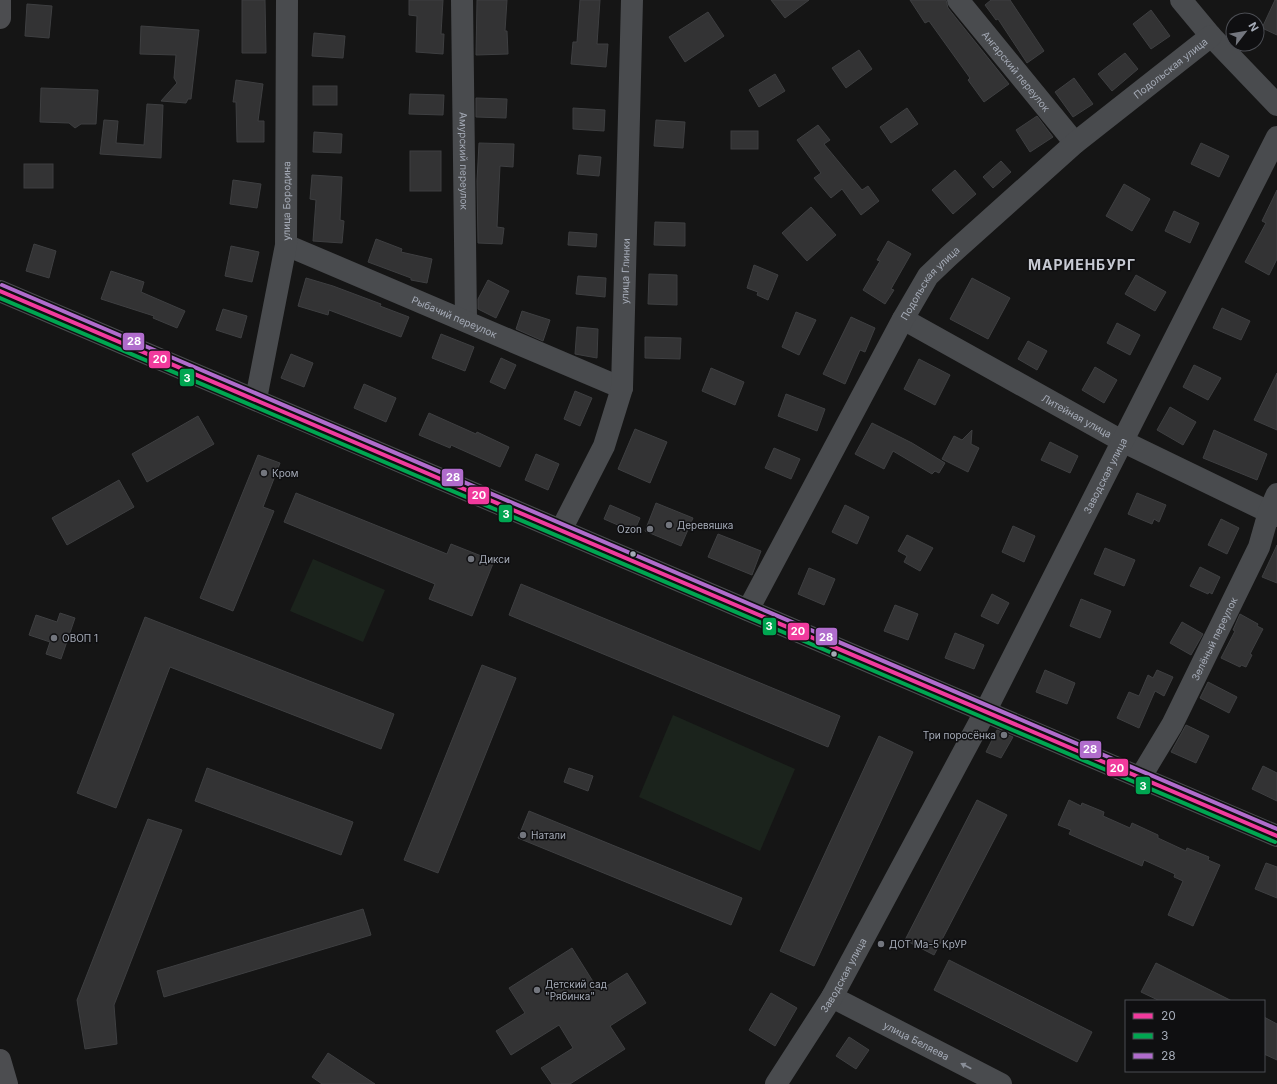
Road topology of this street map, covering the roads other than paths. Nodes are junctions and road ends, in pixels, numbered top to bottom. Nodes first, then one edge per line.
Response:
1 (0, 0) edge
2 (287, 0) edge
3 (462, 0) edge
4 (632, 0) edge
5 (958, 0) edge
6 (1181, 0) edge
7 (0, 18) edge
8 (1211, 36) junction
9 (1277, 105) edge
10 (1276, 139) edge
11 (1075, 143) junction
12 (286, 245) junction
13 (0, 291) edge
14 (903, 319) junction
15 (466, 322) junction
16 (622, 388) junction
17 (256, 399) junction
18 (1122, 441) junction
19 (1274, 508) edge
20 (561, 530) junction
21 (748, 610) junction
22 (985, 712) junction
23 (1140, 778) junction
24 (1277, 836) edge
25 (832, 997) junction
26 (0, 1060) edge
27 (7, 1084) edge
28 (776, 1084) edge
29 (1000, 1084) edge

1 - 7 main road
2 - 12 street, улица Бородина
3 - 15 street, Амурский переулок
4 - 16 street, улица Глинки
5 - 11 street, Ангарский переулок
6 - 8 street
8 - 9 street
8 - 11 street, Подольская улица
10 - 18 street, Заводская улица
11 - 14 street, Подольская улица
12 - 15 street, Рыбачий переулок
12 - 17 street, улица Бородина
13 - 17 street
14 - 18 street, Литейная улица
14 - 21 street, Подольская улица
15 - 16 street, Рыбачий переулок
16 - 20 street, улица Глинки
17 - 20 street
18 - 19 street, Литейная улица
18 - 22 street, Заводская улица
19 - 23 street, Зелёный переулок
20 - 21 street
21 - 22 street
22 - 23 street
22 - 25 street, Заводская улица
23 - 24 street
25 - 28 street, Заводская улица
29 -> 25 street, улица Беляева
26 - 27 main road

